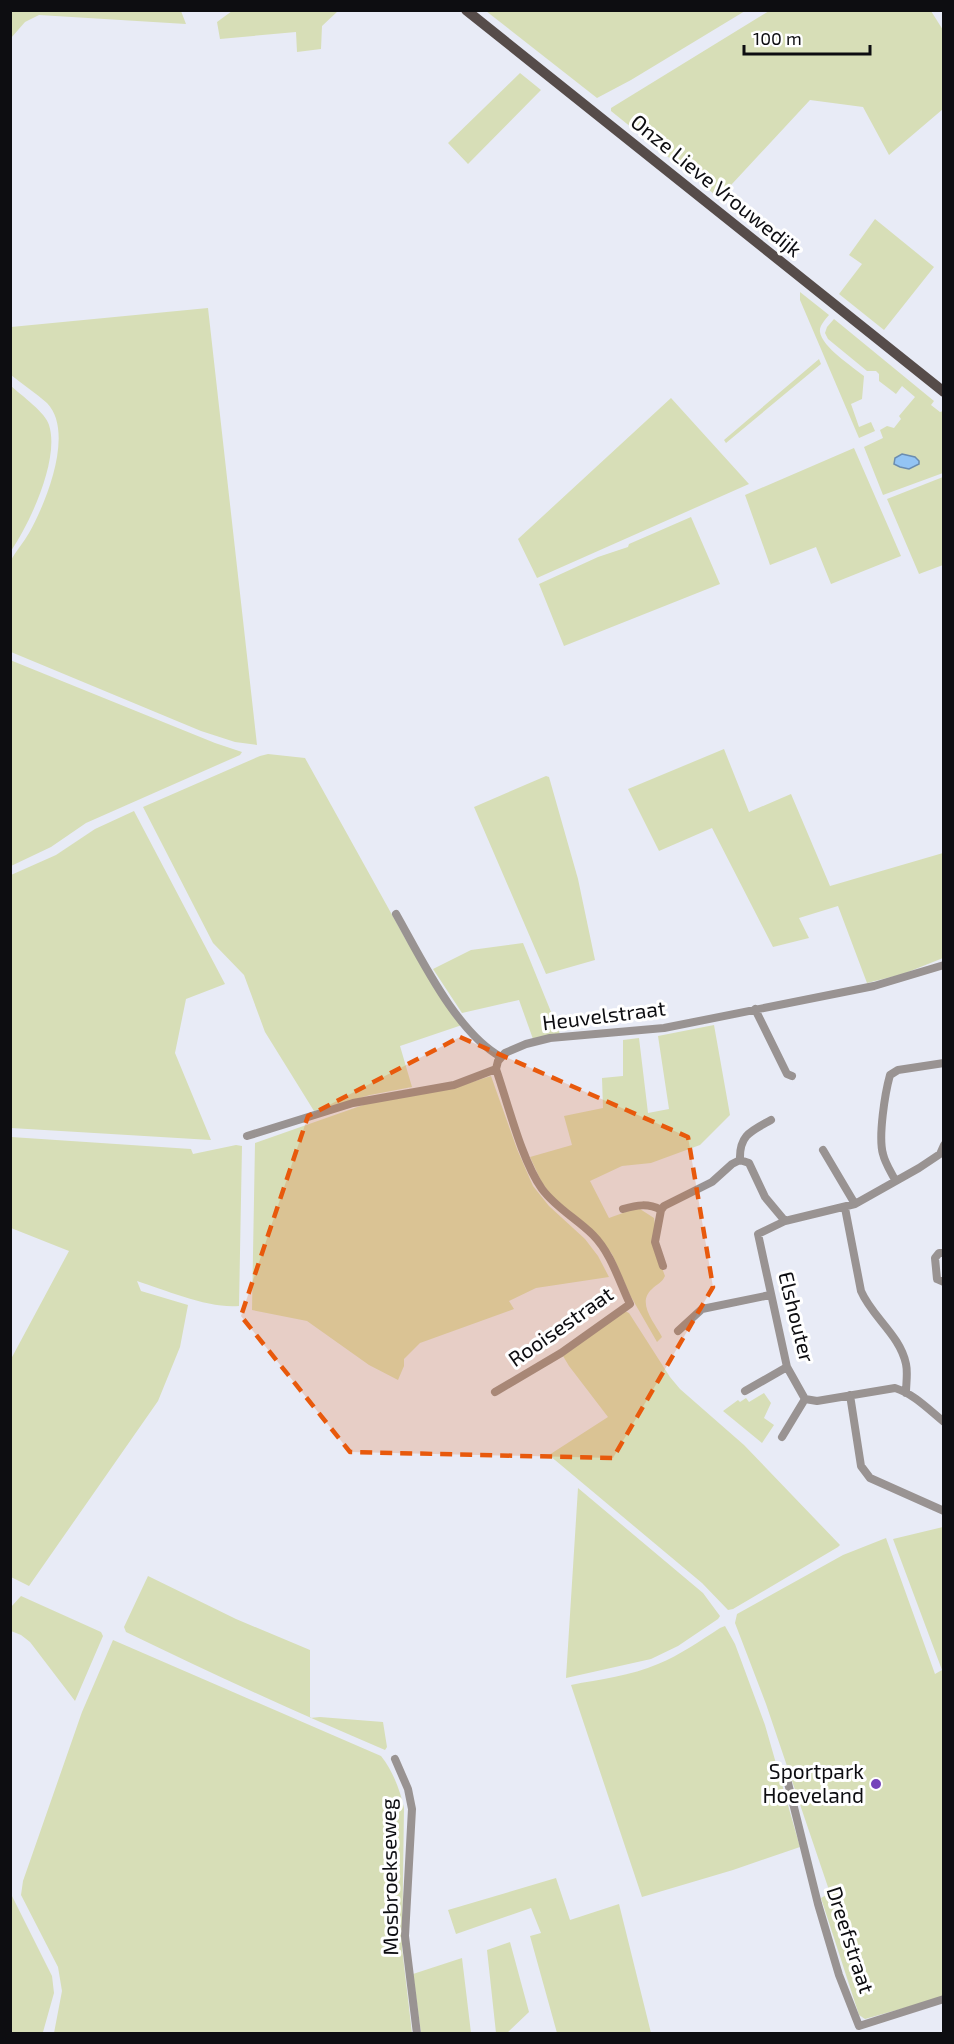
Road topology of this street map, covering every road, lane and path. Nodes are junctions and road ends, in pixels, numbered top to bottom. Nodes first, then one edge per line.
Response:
1 (466, 10) edge
2 (944, 392) edge
3 (396, 914) dead end
4 (944, 965) edge
5 (755, 1010) junction
6 (501, 1057) junction
7 (944, 1063) edge
8 (496, 1069) junction
9 (792, 1076) dead end
10 (771, 1120) dead end
11 (247, 1136) dead end
12 (823, 1150) dead end
13 (942, 1152) edge
14 (740, 1160) junction
15 (895, 1180) junction
16 (855, 1204) junction
17 (845, 1208) junction
18 (623, 1209) dead end
19 (661, 1210) junction
20 (785, 1221) junction
21 (944, 1253) edge
22 (663, 1266) dead end
23 (944, 1282) edge
24 (770, 1295) junction
25 (678, 1331) dead end
26 (787, 1367) junction
27 (745, 1391) dead end
28 (495, 1392) dead end
29 (906, 1393) junction
30 (850, 1395) junction
31 (805, 1399) junction
32 (944, 1422) edge
33 (782, 1437) dead end
34 (944, 1511) edge
35 (394, 1759) dead end
36 (787, 1779) dead end
37 (944, 1999) edge
38 (417, 2034) edge

1 - 2 main road, Onze Lieve Vrouwedijk
3 - 6 street
4 - 5 street, Heuvelstraat
5 - 6 street, Heuvelstraat
5 - 9 street
6 - 8 street
7 - 15 street
8 - 11 street
8 - 28 street, Rooisestraat
10 - 14 street
12 - 16 street
13 - 15 street
14 - 19 street
14 - 20 street
15 - 16 street
16 - 17 street
17 - 20 street
17 - 29 street
18 - 19 street
19 - 22 street
20 - 24 street, Elshouter
21 - 23 street
24 - 25 street
24 - 26 street, Elshouter
26 - 27 street
26 - 31 street, Elshouter
29 - 30 street
29 - 32 street
30 - 31 street
30 - 34 street
31 - 33 street
35 - 38 street, Mosbroekseweg
36 - 37 street, Dreefstraat

